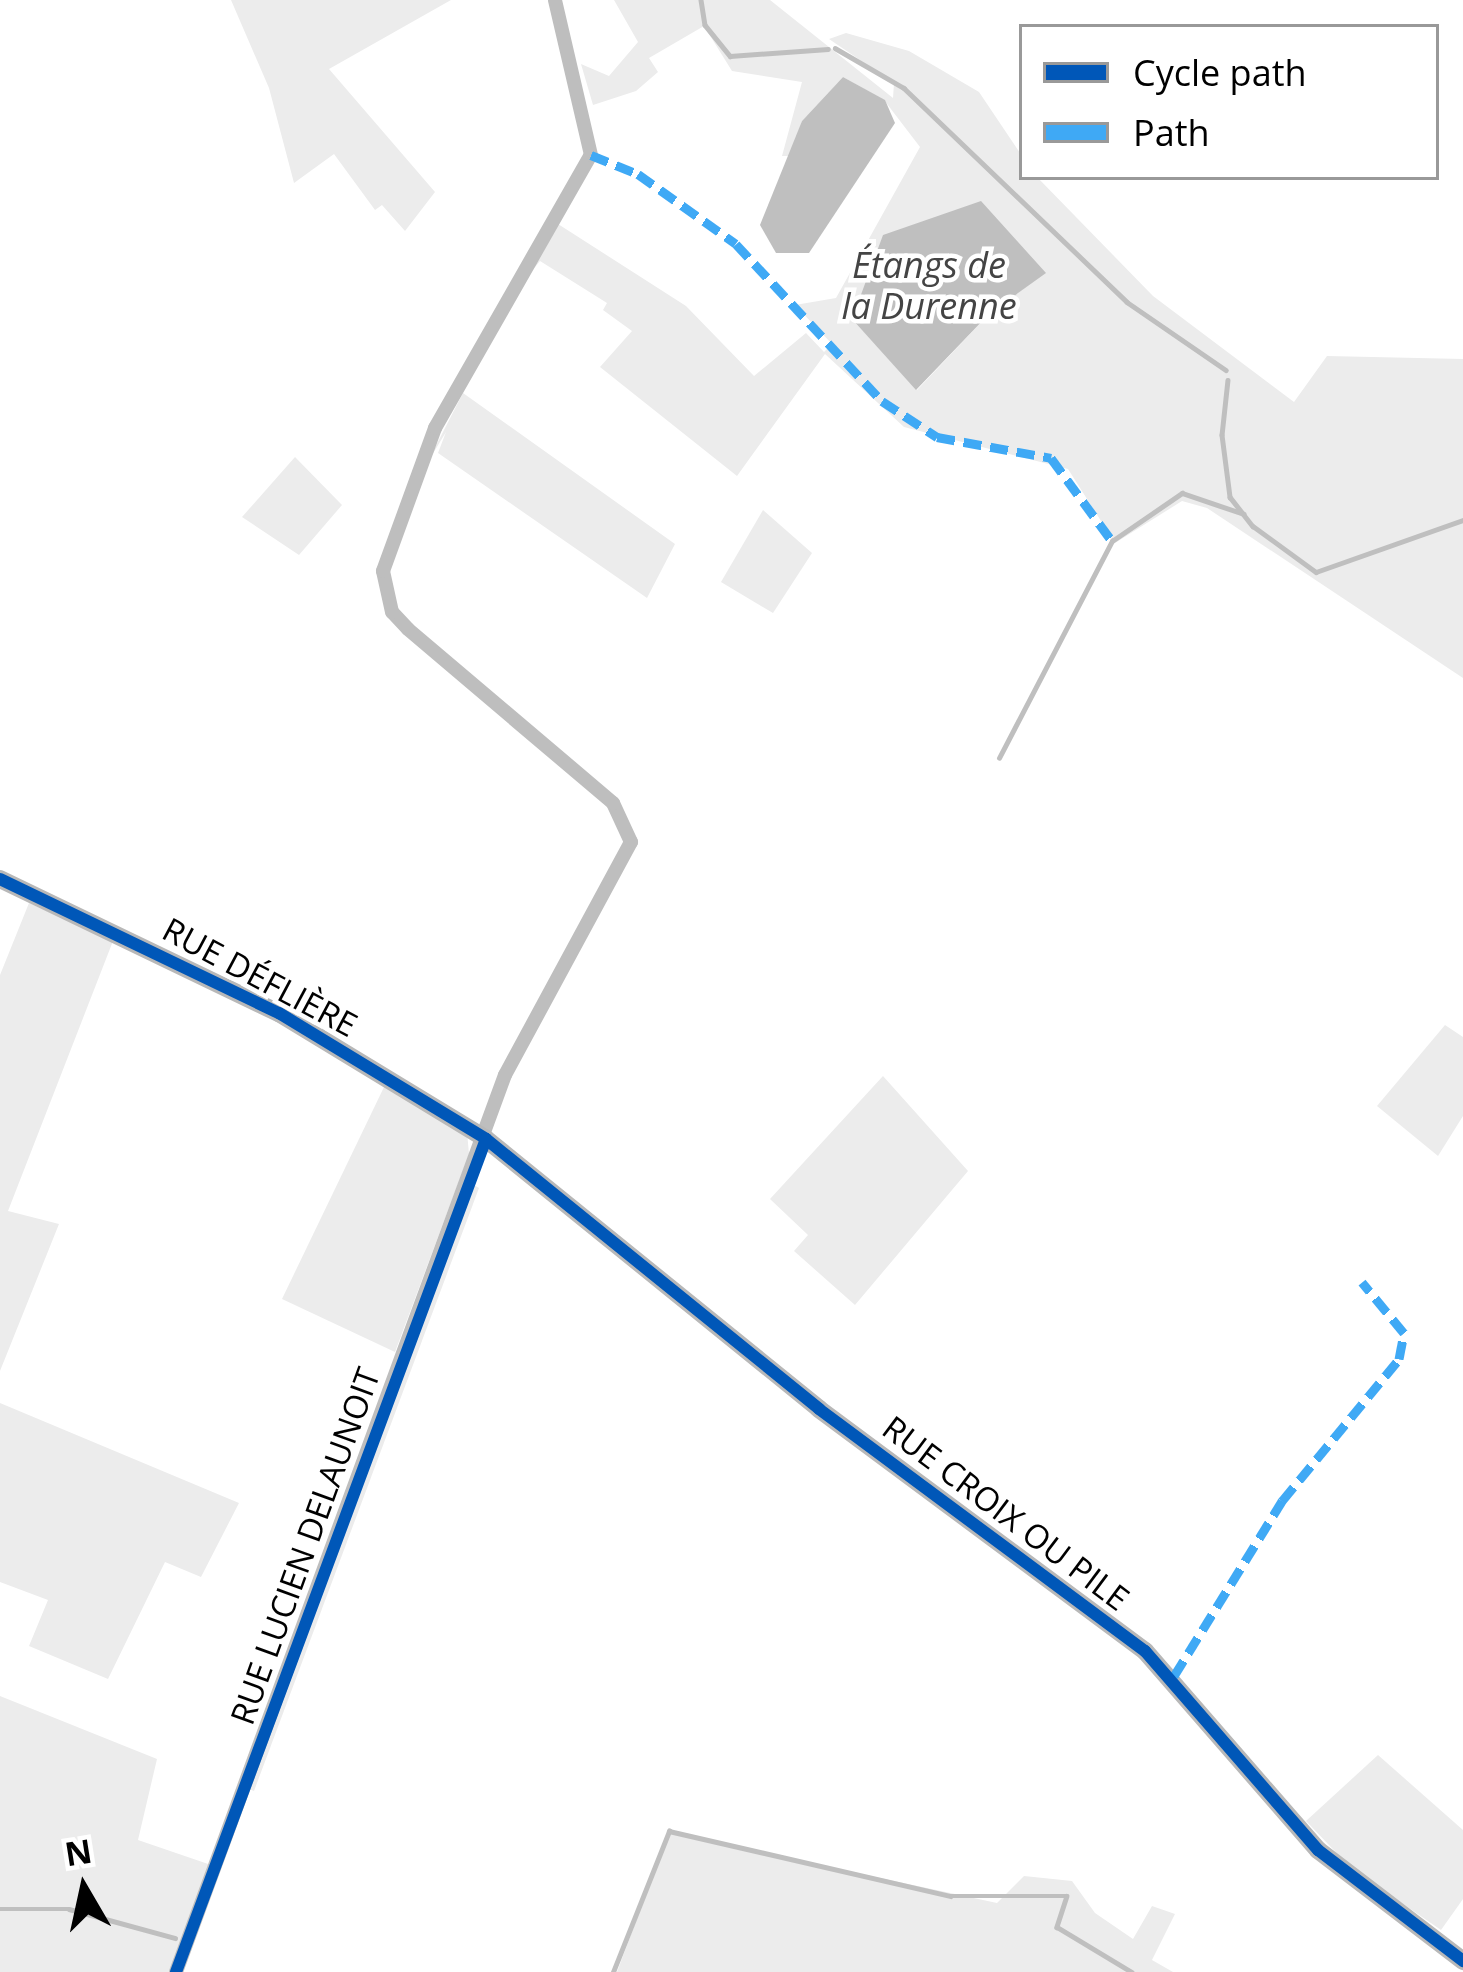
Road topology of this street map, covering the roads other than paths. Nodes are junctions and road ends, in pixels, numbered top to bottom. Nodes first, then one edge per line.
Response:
1 (555, 0) edge
2 (0, 879) edge
3 (486, 1138) junction
4 (1463, 1961) edge
5 (176, 1972) edge

1 - 3 street, RUE LUCIEN DELAUNOIT
2 - 3 street, RUE DÉFLIÈRE
3 - 4 street, RUE CROIX OU PILE
3 - 5 street, RUE LUCIEN DELAUNOIT

